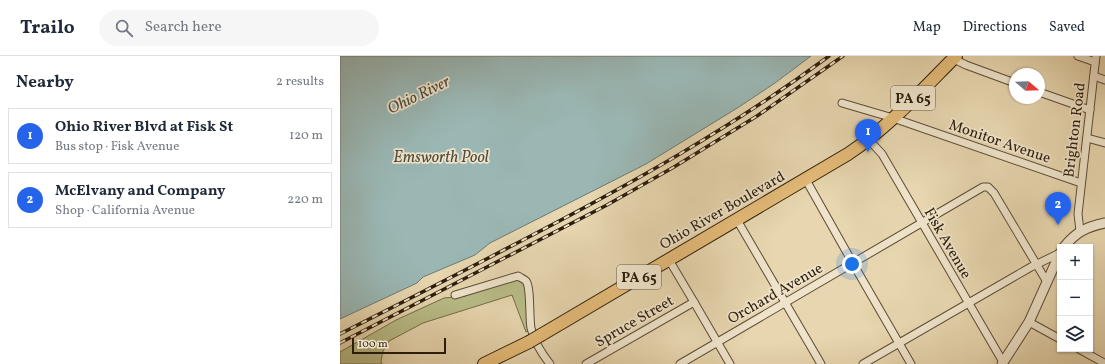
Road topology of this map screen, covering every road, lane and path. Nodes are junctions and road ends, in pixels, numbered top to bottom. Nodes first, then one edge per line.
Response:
1 (1078, 56) edge
2 (955, 57) edge
3 (1095, 59) edge
4 (1094, 76) junction
5 (1105, 80) edge
6 (1009, 81) edge
7 (1045, 94) edge
8 (842, 103) dead end
9 (1090, 110) junction
10 (893, 118) junction
11 (1086, 138) junction
12 (869, 140) junction
13 (1105, 143) edge
14 (806, 180) junction
15 (1081, 183) junction
16 (737, 220) junction
17 (1105, 222) edge
18 (922, 224) junction
19 (1080, 231) junction
20 (1066, 244) edge
21 (1057, 254) edge
22 (669, 260) junction
23 (1057, 260) edge
24 (852, 263) junction
25 (1036, 264) junction
26 (1047, 282) junction
27 (455, 294) dead end
28 (694, 302) junction
29 (784, 303) junction
30 (968, 303) junction
31 (1029, 322) junction
32 (1057, 337) edge
33 (718, 342) junction
34 (899, 343) junction
35 (1084, 352) edge
36 (1002, 363) edge
37 (1104, 363) edge
38 (484, 364) edge
39 (550, 364) edge
40 (586, 364) edge
41 (680, 364) edge
42 (730, 364) edge
43 (821, 364) edge
44 (863, 364) edge
45 (911, 364) edge

1 - 3 street
2 - 6 street
2 - 10 highway, Ohio River Boulevard / PA 65
3 - 4 street, Brighton Road
4 - 5 street
4 - 9 street, Brighton Road
7 - 9 street
8 - 10 street, Monitor Avenue
9 - 11 street, Brighton Road
10 - 12 highway, Ohio River Boulevard / PA 65
10 - 15 street, Monitor Avenue
11 - 13 street
11 - 15 street, Brighton Road
12 - 14 highway, Ohio River Boulevard / PA 65
12 - 18 street, Fisk Avenue
14 - 16 highway, Ohio River Boulevard / PA 65
14 - 24 street
15 - 19 street, Brighton Road
16 - 22 highway, Ohio River Boulevard / PA 65
16 - 29 street
17 - 19 street
18 - 24 street, Orchard Avenue
18 - 25 street, Orchard Avenue
18 - 30 street, Fisk Avenue
19 - 20 street
21 - 25 street
22 - 28 street
22 - 38 highway, Ohio River Boulevard / PA 65, bridge
23 - 26 street
24 - 29 street, Orchard Avenue
24 - 34 street
25 - 26 street
25 - 30 street
26 - 31 street
27 - 39 street
28 - 33 street
28 - 40 street, Spruce Street
29 - 33 street, Orchard Avenue
29 - 43 street
30 - 34 street
30 - 36 street, Fisk Avenue
31 - 32 street
31 - 36 street
33 - 41 street, Orchard Avenue
33 - 42 street
34 - 44 street
34 - 45 street
35 - 37 street

